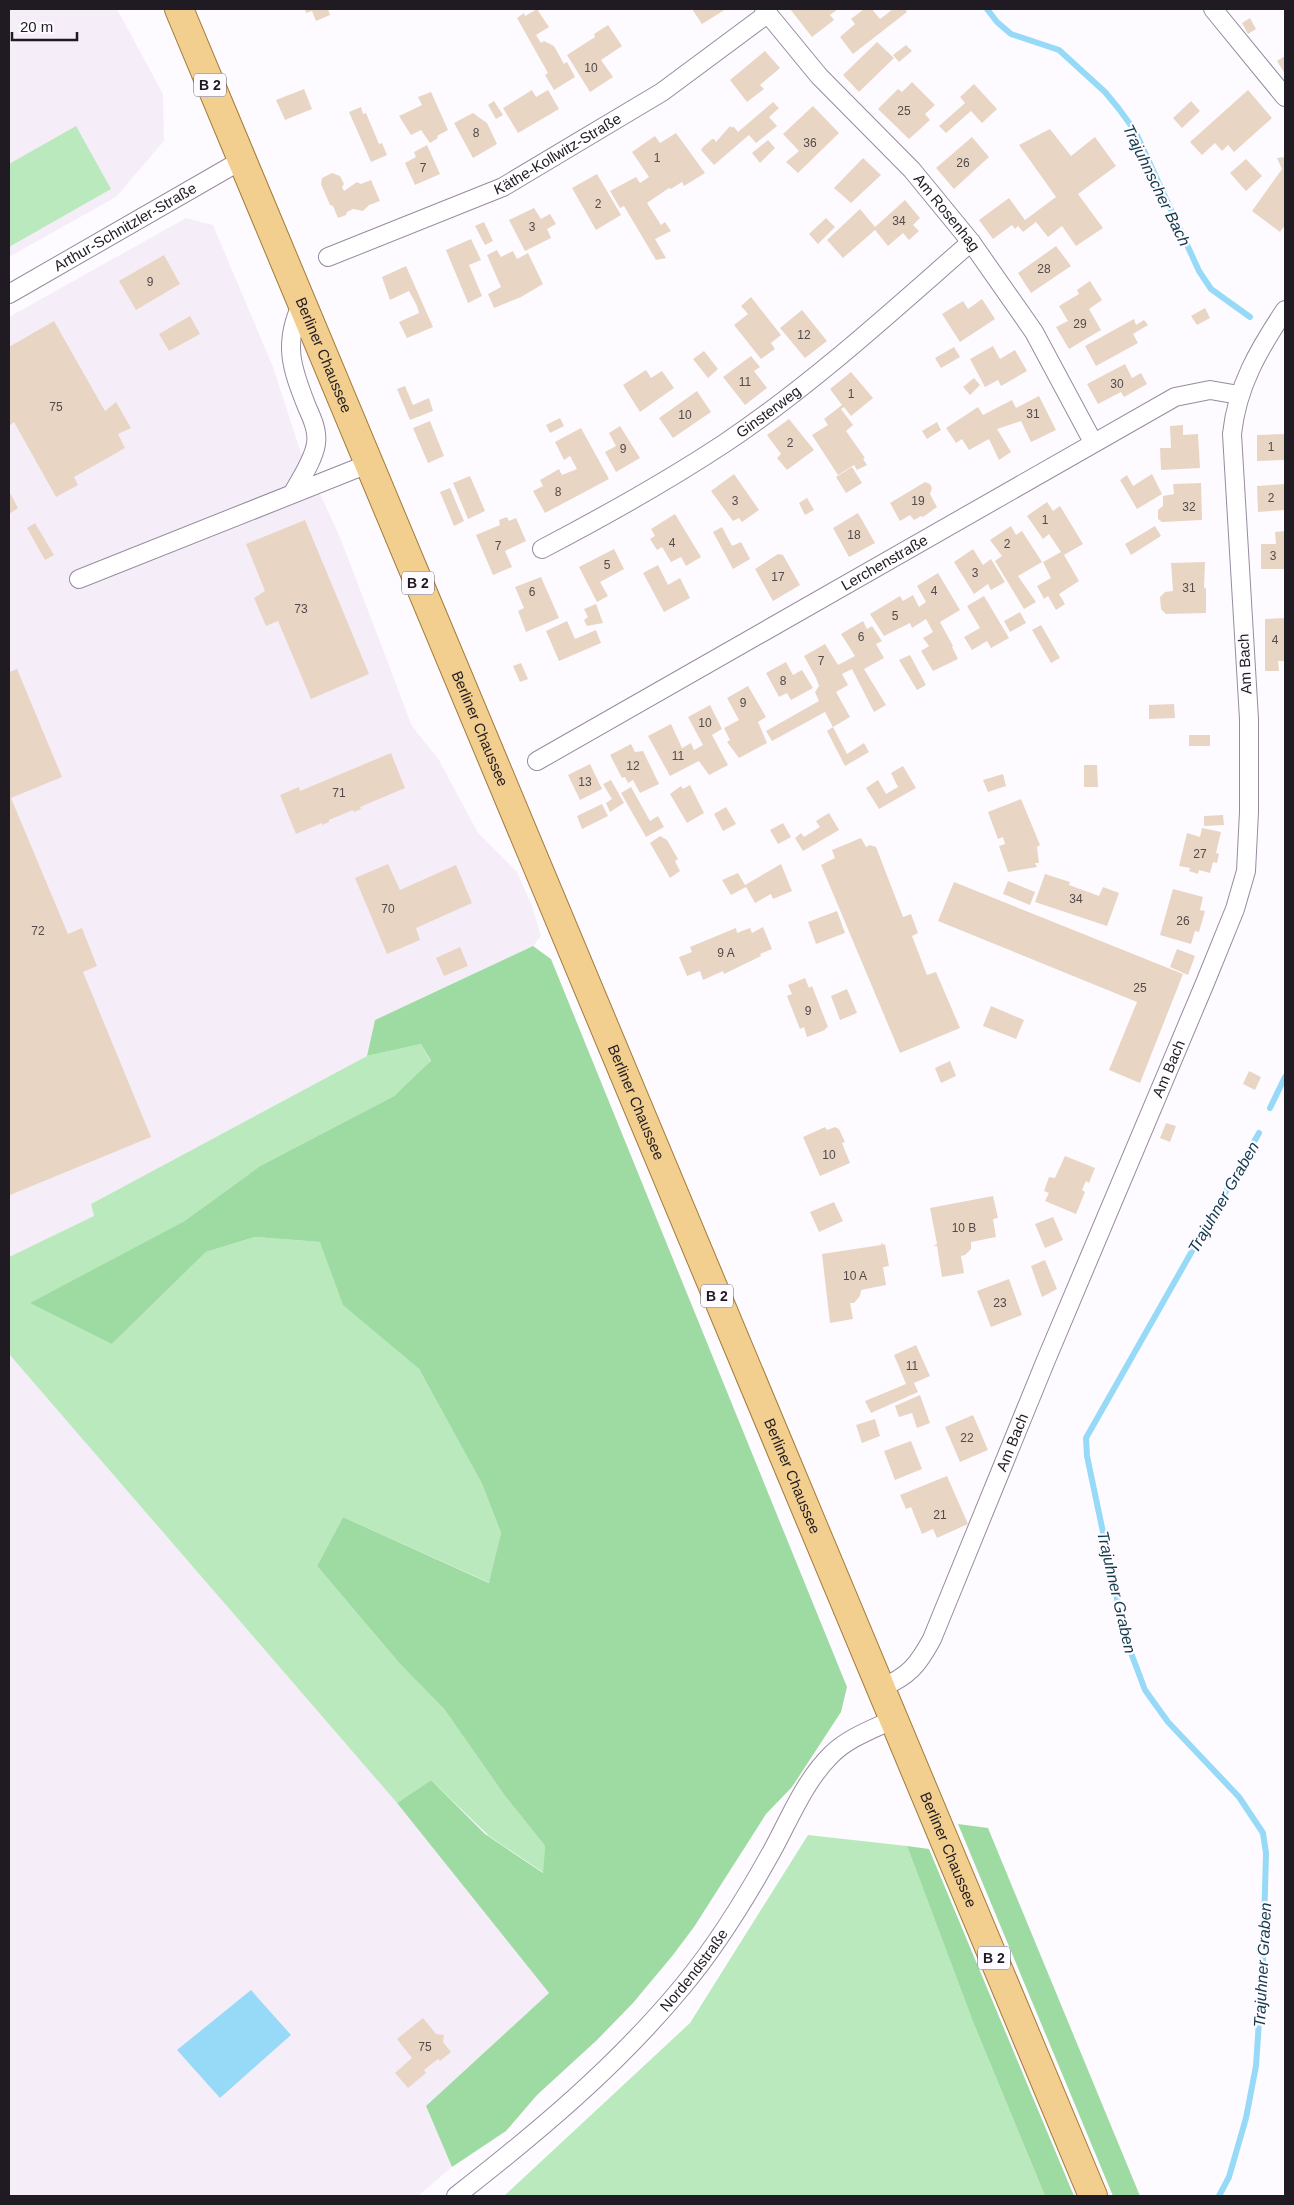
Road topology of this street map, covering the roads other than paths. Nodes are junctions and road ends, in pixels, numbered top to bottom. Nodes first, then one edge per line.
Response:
1 (178, 9) edge
2 (1213, 9) edge
3 (766, 11) edge
4 (1285, 97) edge
5 (242, 160) junction
6 (971, 242) junction
7 (328, 257) dead end
8 (9, 294) edge
9 (302, 303) junction
10 (1285, 310) edge
11 (1239, 395) junction
12 (1093, 442) junction
13 (368, 464) junction
14 (293, 494) junction
15 (542, 549) dead end
16 (79, 579) dead end
17 (537, 761) dead end
18 (881, 1688) junction
19 (894, 1719) junction
20 (456, 2196) edge
21 (1093, 2196) edge

1 - 5 main road, Berliner Chaussee / B 2
2 - 4 street
3 - 6 street, Am Rosenhag
3 - 7 street, Käthe-Kollwitz-Straße
5 - 8 street, Arthur-Schnitzler-Straße
5 - 9 main road, Berliner Chaussee / B 2
6 - 12 street, Am Rosenhag
6 - 15 street, Ginsterweg
9 - 13 main road, Berliner Chaussee / B 2
9 - 14 street
10 - 11 street, Am Bach
11 - 12 street, Lerchenstraße
11 - 18 street, Am Bach
12 - 17 street, Lerchenstraße
13 - 14 street
13 - 18 main road, Berliner Chaussee / B 2
14 - 16 street
18 - 19 main road, Berliner Chaussee / B 2
19 - 20 street, Nordendstraße
19 - 21 main road, Berliner Chaussee / B 2

